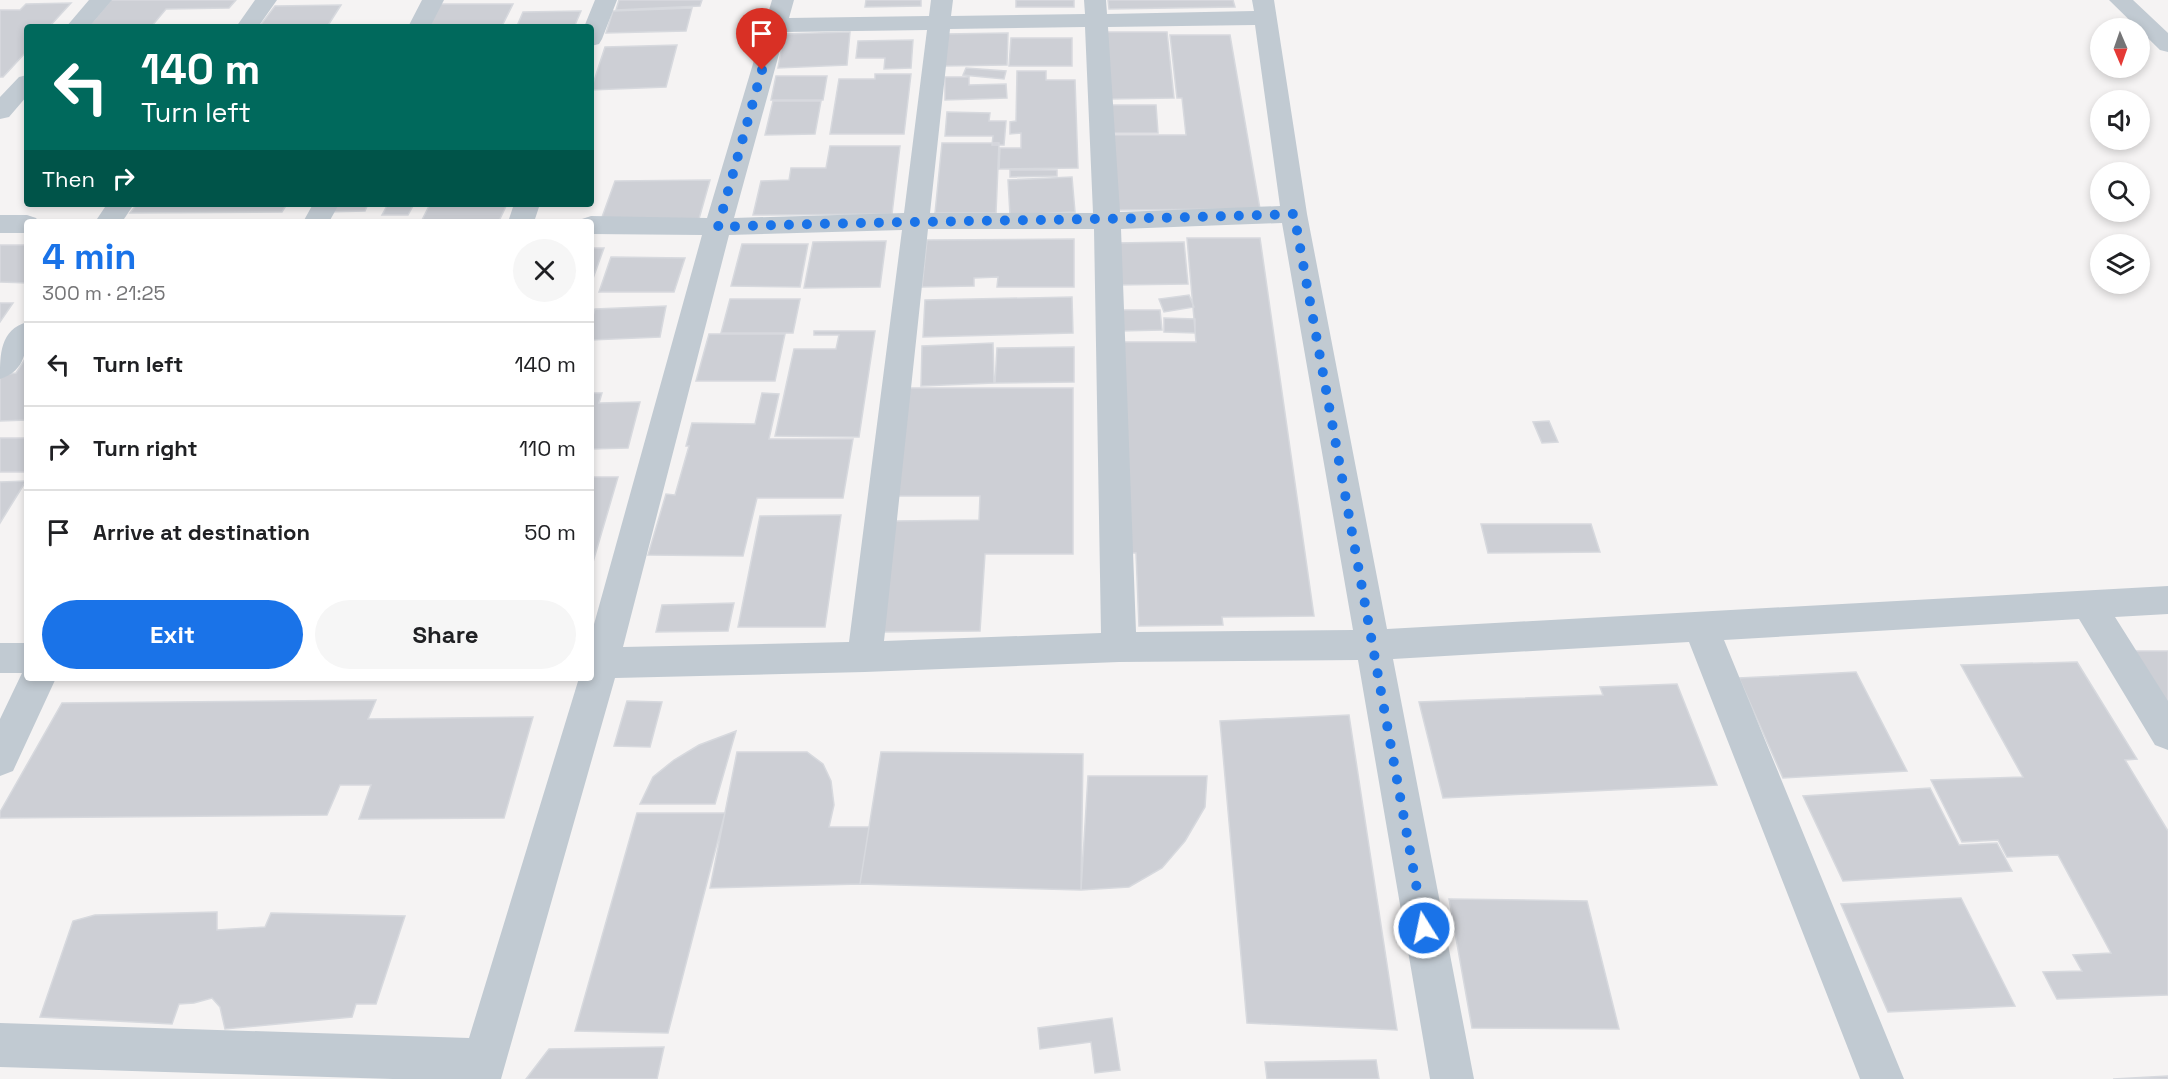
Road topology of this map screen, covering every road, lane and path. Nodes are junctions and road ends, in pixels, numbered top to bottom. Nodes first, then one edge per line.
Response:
1 (101, 0) edge
2 (266, 0) edge
3 (433, 0) edge
4 (606, 0) edge
5 (2120, 0) edge
6 (1095, 9) edge
7 (1265, 9) edge
8 (940, 11) edge
9 (779, 12) edge
10 (80, 24) edge
11 (249, 24) edge
12 (420, 24) edge
13 (594, 31) edge
14 (2168, 45) edge
15 (24, 85) edge
16 (0, 112) edge
17 (1294, 214) junction
18 (916, 221) junction
19 (1107, 221) junction
20 (0, 224) edge
21 (24, 224) edge
22 (594, 225) edge
23 (718, 227) junction
24 (24, 336) edge
25 (0, 368) edge
26 (2168, 600) edge
27 (2089, 604) junction
28 (1701, 627) junction
29 (1373, 645) junction
30 (1119, 647) junction
31 (865, 657) junction
32 (0, 658) edge
33 (24, 658) edge
34 (596, 663) edge
35 (37, 681) edge
36 (591, 681) edge
37 (2168, 733) edge
38 (0, 759) edge
39 (0, 1045) edge
40 (482, 1069) edge
41 (1452, 1079) edge
42 (1882, 1079) edge

1 - 10 street
2 - 11 street
3 - 12 street
4 - 13 street
5 - 14 street
6 - 7 street
6 - 8 street
6 - 19 street
7 - 17 street
8 - 9 street
8 - 18 street
9 - 23 street
15 - 16 street
17 - 19 street
17 - 29 street
18 - 19 street
18 - 23 street
18 - 31 street
19 - 30 street
20 - 21 street
22 - 23 street
23 - 34 street
24 - 25 street
26 - 27 street
27 - 28 street
27 - 37 street
28 - 29 street
28 - 42 street
29 - 30 street
29 - 41 street
30 - 31 street
31 - 34 street
32 - 33 street
35 - 38 street
36 - 40 street
39 - 40 street

